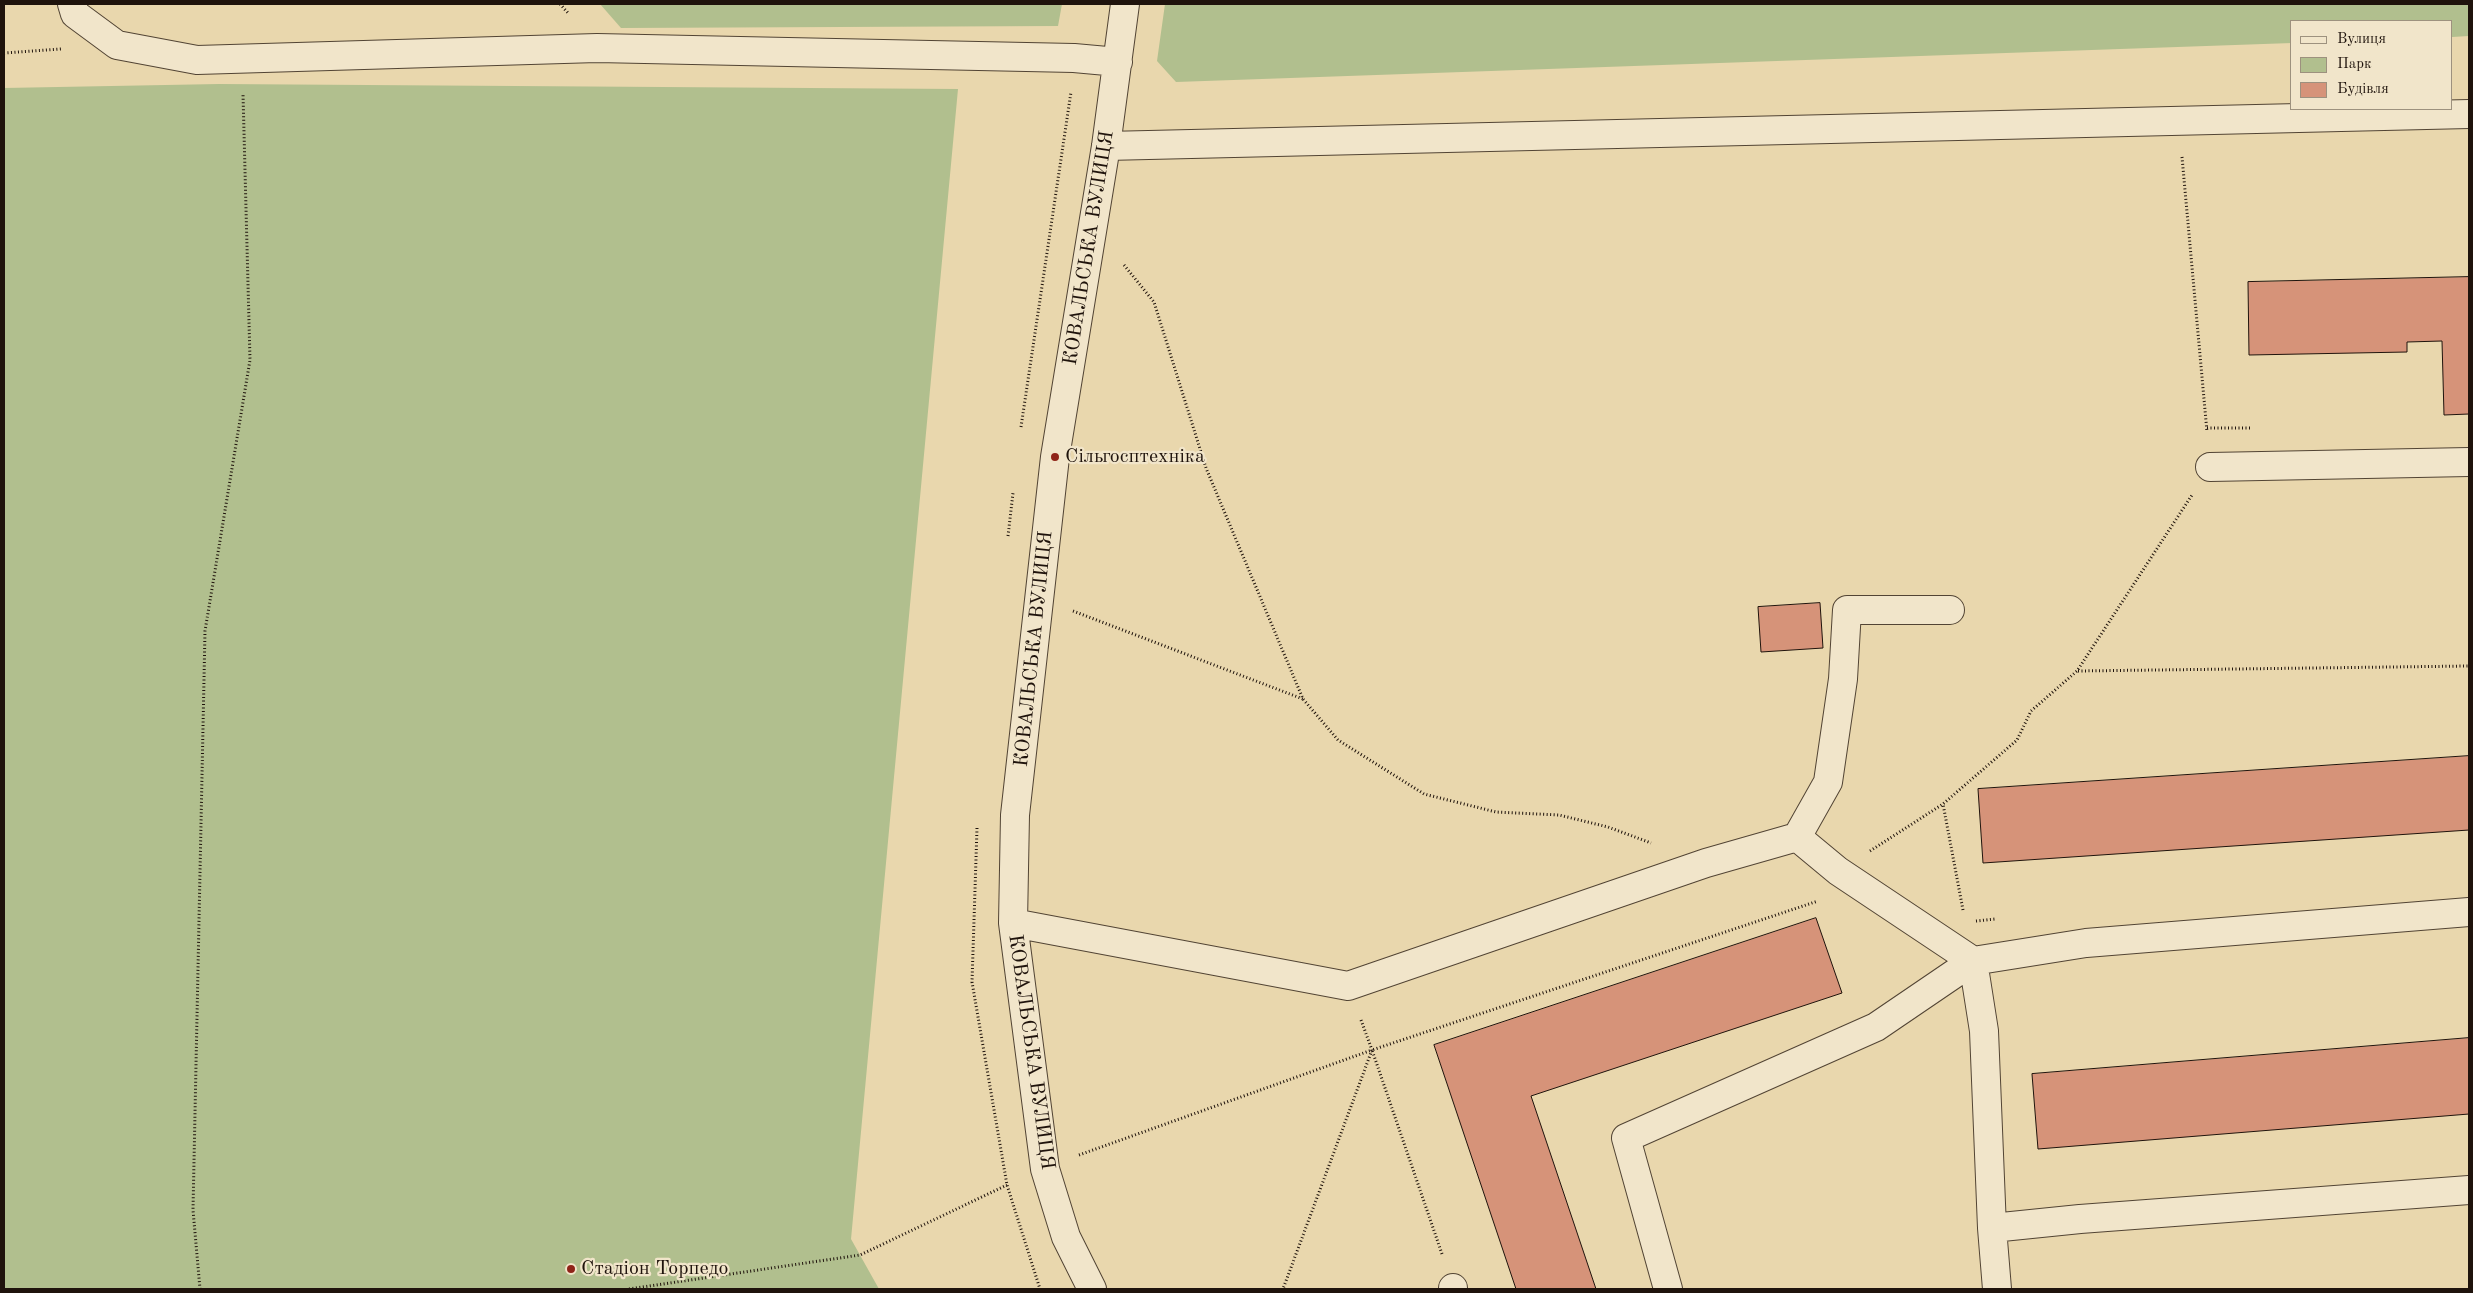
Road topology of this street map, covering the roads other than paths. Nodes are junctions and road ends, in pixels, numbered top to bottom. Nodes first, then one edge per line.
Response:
1 (72, 4) edge
2 (1125, 4) edge
3 (1118, 62) junction
4 (2469, 114) edge
5 (1106, 146) junction
6 (2469, 462) edge
7 (2210, 467) road end
8 (1950, 610) dead end
9 (1798, 837) junction
10 (2469, 912) edge
11 (1013, 923) junction
12 (1973, 961) junction
13 (2469, 1190) edge
14 (1992, 1228) junction
15 (1092, 1289) edge
16 (1668, 1289) edge
17 (1997, 1289) edge

1 - 3 street
2 - 3 street, КОВАЛЬСЬКА ВУЛИЦЯ
3 - 5 street, КОВАЛЬСЬКА ВУЛИЦЯ
4 - 5 street
5 - 11 street, КОВАЛЬСЬКА ВУЛИЦЯ
6 - 7 street
8 - 9 street
9 - 11 street
9 - 12 street
10 - 12 street
11 - 15 street, КОВАЛЬСЬКА ВУЛИЦЯ
12 - 14 street
12 - 16 street
13 - 14 street
14 - 17 street

